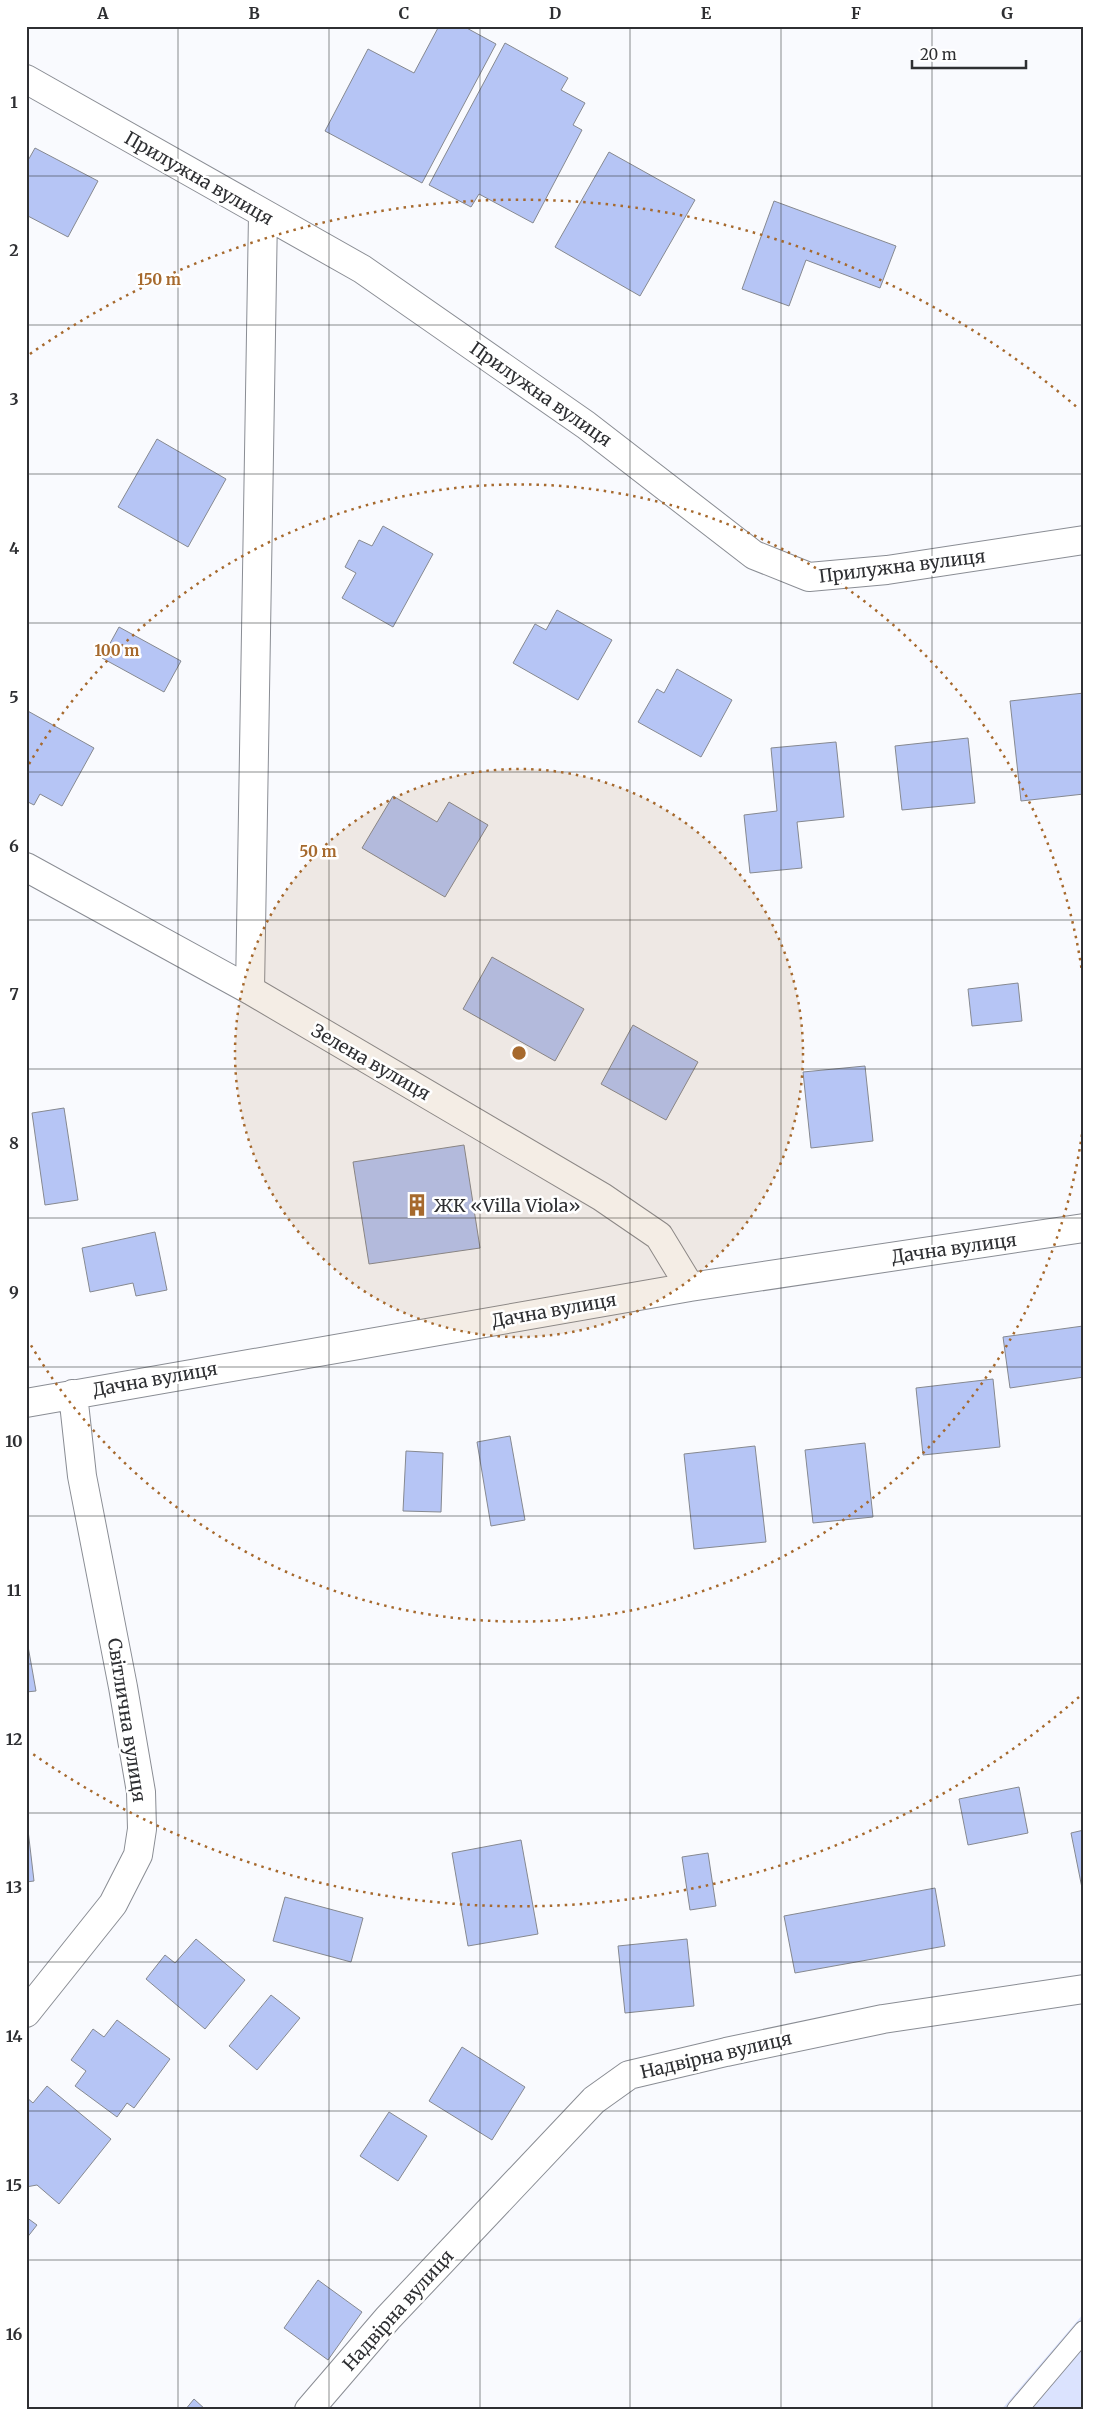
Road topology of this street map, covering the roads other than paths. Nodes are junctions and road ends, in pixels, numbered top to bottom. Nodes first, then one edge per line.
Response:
1 (26, 79) edge
2 (263, 215) junction
3 (1084, 540) edge
4 (26, 867) edge
5 (250, 990) junction
6 (1084, 1228) edge
7 (690, 1287) junction
8 (73, 1394) junction
9 (26, 1403) edge
10 (1084, 1989) edge
11 (26, 2012) edge
12 (1084, 2331) edge
13 (308, 2410) edge
14 (1017, 2410) edge

1 - 2 street, Прилужна вулиця
2 - 3 street, Прилужна вулиця
2 - 5 street
4 - 5 street, Зелена вулиця
5 - 7 street, Зелена вулиця
6 - 7 street, Дачна вулиця
7 - 8 street, Дачна вулиця
8 - 9 street, Дачна вулиця
8 - 11 street, Світлична вулиця
10 - 13 street, Надвірна вулиця
12 - 14 lane

